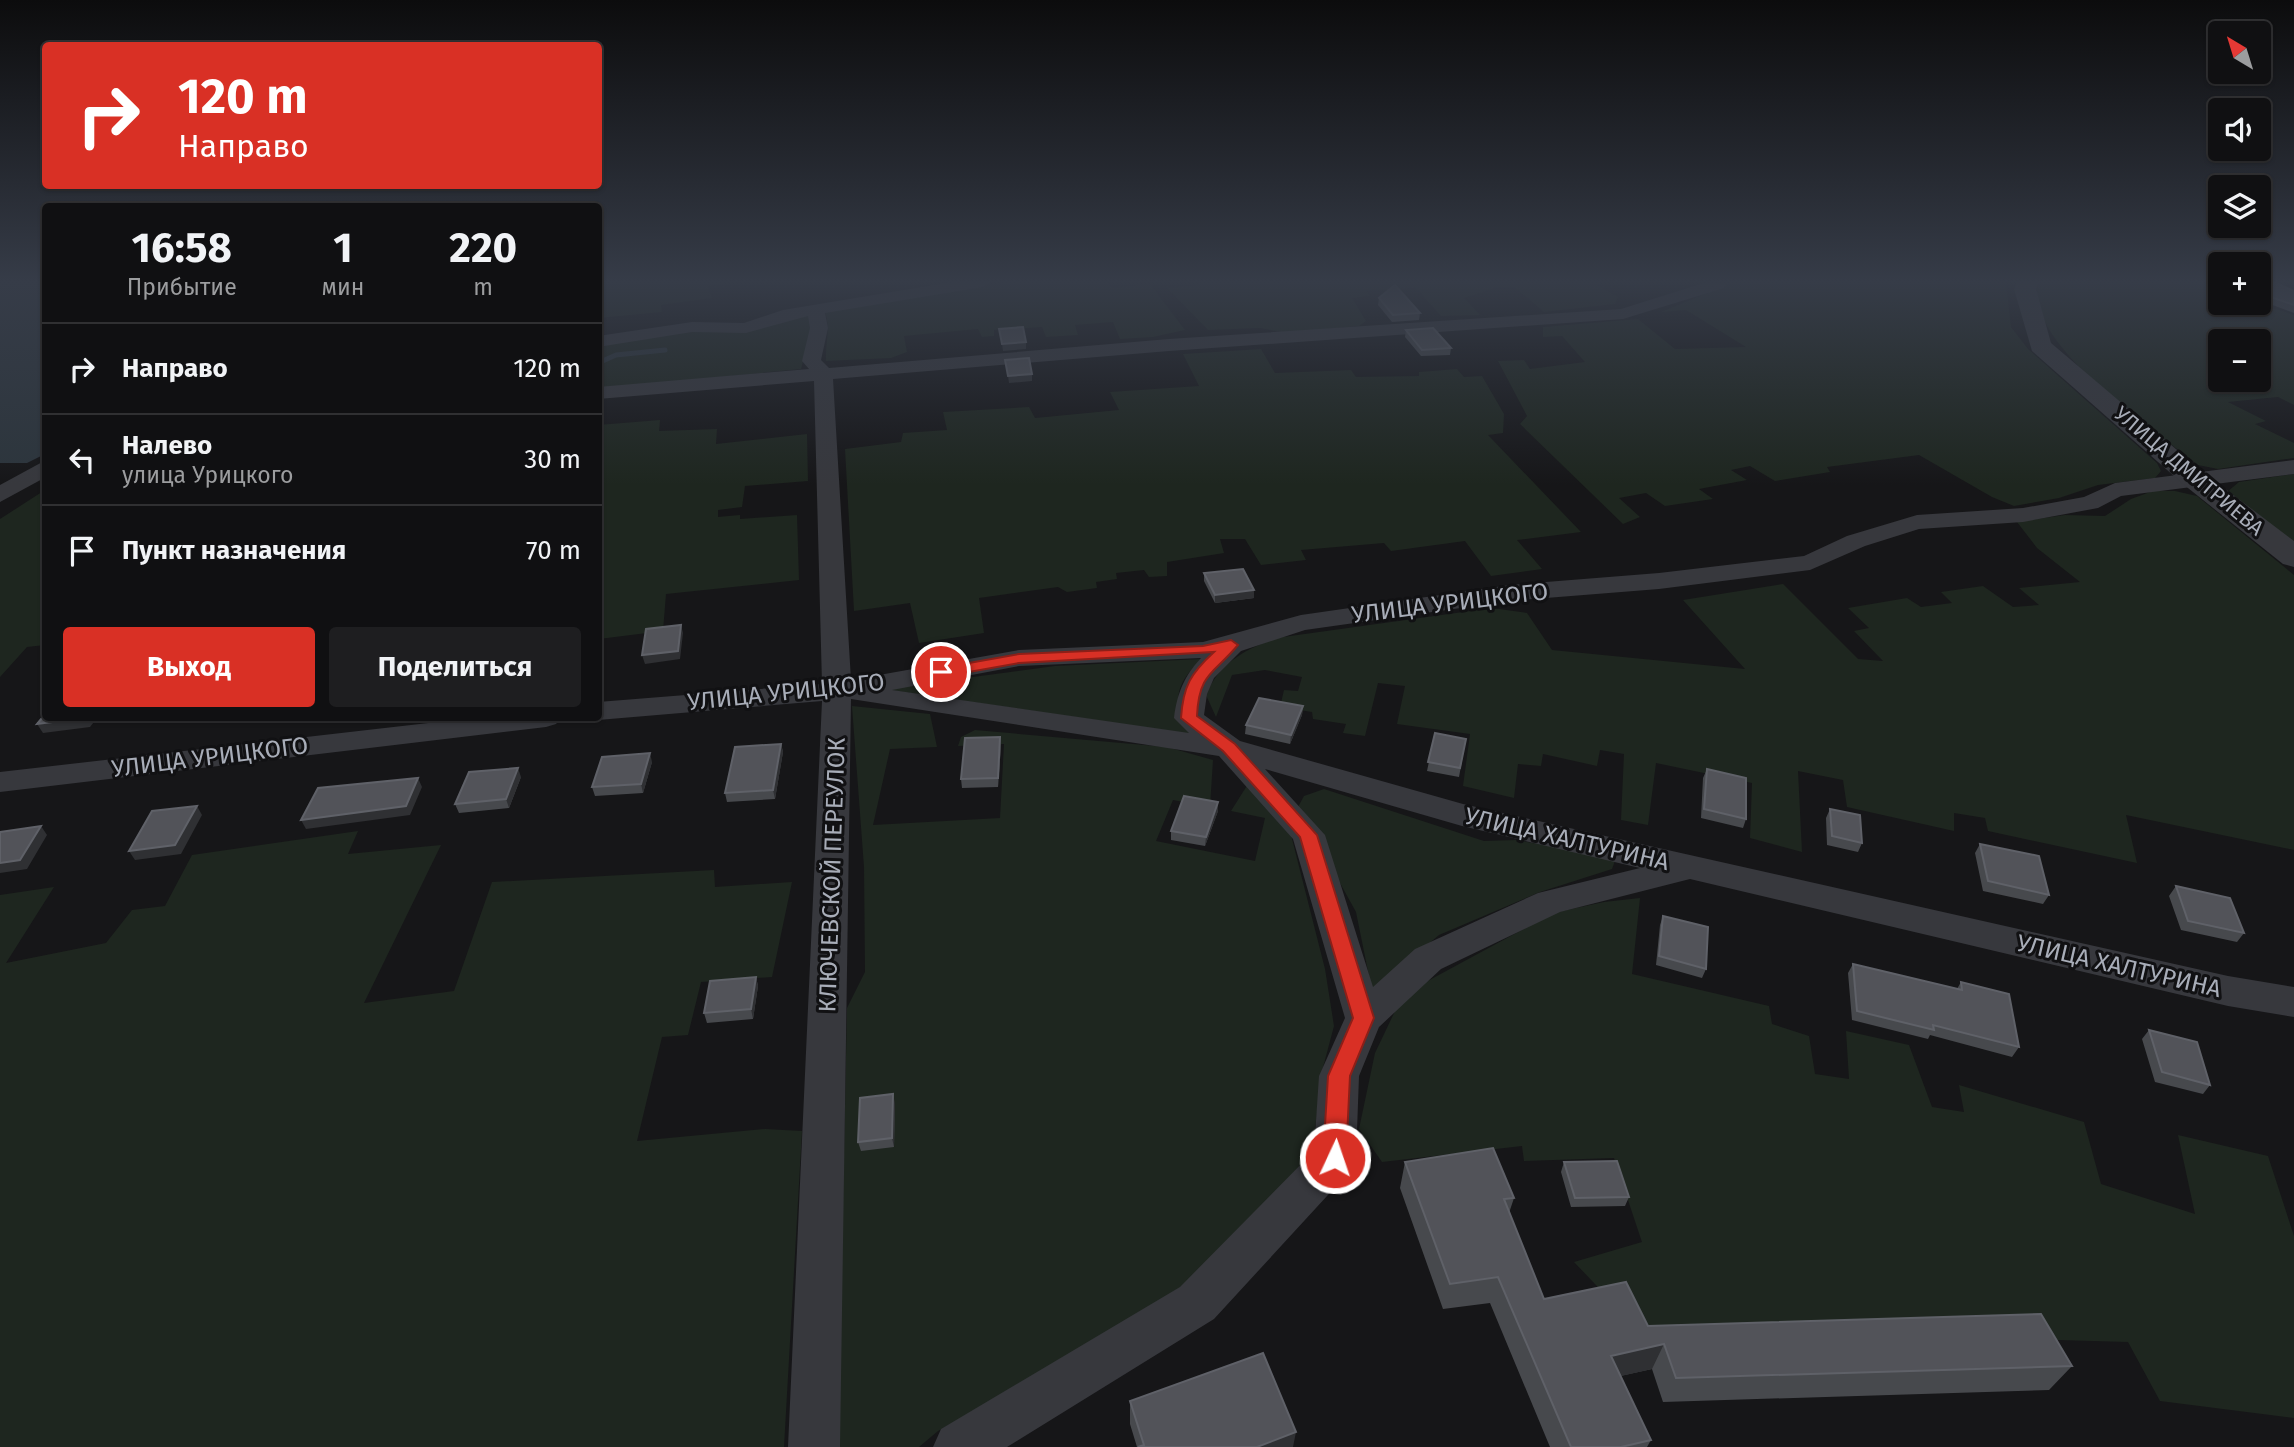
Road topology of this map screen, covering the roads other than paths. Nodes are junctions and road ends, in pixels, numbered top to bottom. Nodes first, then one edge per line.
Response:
1 (814, 350) edge
2 (1136, 350) edge
3 (2045, 350) edge
4 (823, 373) junction
5 (602, 393) edge
6 (2294, 467) edge
7 (42, 469) edge
8 (2193, 478) junction
9 (0, 495) edge
10 (2294, 557) edge
11 (1231, 645) junction
12 (837, 691) junction
13 (602, 711) edge
14 (520, 721) edge
15 (1229, 748) junction
16 (0, 782) edge
17 (1691, 867) junction
18 (2294, 1002) edge
19 (1363, 1018) junction
20 (814, 1447) edge
21 (959, 1447) edge

1 - 4 street, КЛЮЧЕВСКОЙ ПЕРЕУЛОК
2 - 4 street
3 - 8 street, УЛИЦА ДМИТРИЕВА
4 - 5 street
4 - 12 street, КЛЮЧЕВСКОЙ ПЕРЕУЛОК
6 - 8 street, УЛИЦА УРИЦКОГО
7 - 9 street
8 - 10 street, УЛИЦА ДМИТРИЕВА
8 - 11 street, УЛИЦА УРИЦКОГО
11 - 12 street, УЛИЦА УРИЦКОГО
11 - 15 street
12 - 13 street, УЛИЦА УРИЦКОГО
12 - 15 street, УЛИЦА ХАЛТУРИНА
12 - 20 street, КЛЮЧЕВСКОЙ ПЕРЕУЛОК
14 - 16 street, УЛИЦА УРИЦКОГО
15 - 17 street, УЛИЦА ХАЛТУРИНА
15 - 19 street
17 - 18 street, УЛИЦА ХАЛТУРИНА
17 - 19 street
19 - 21 street

